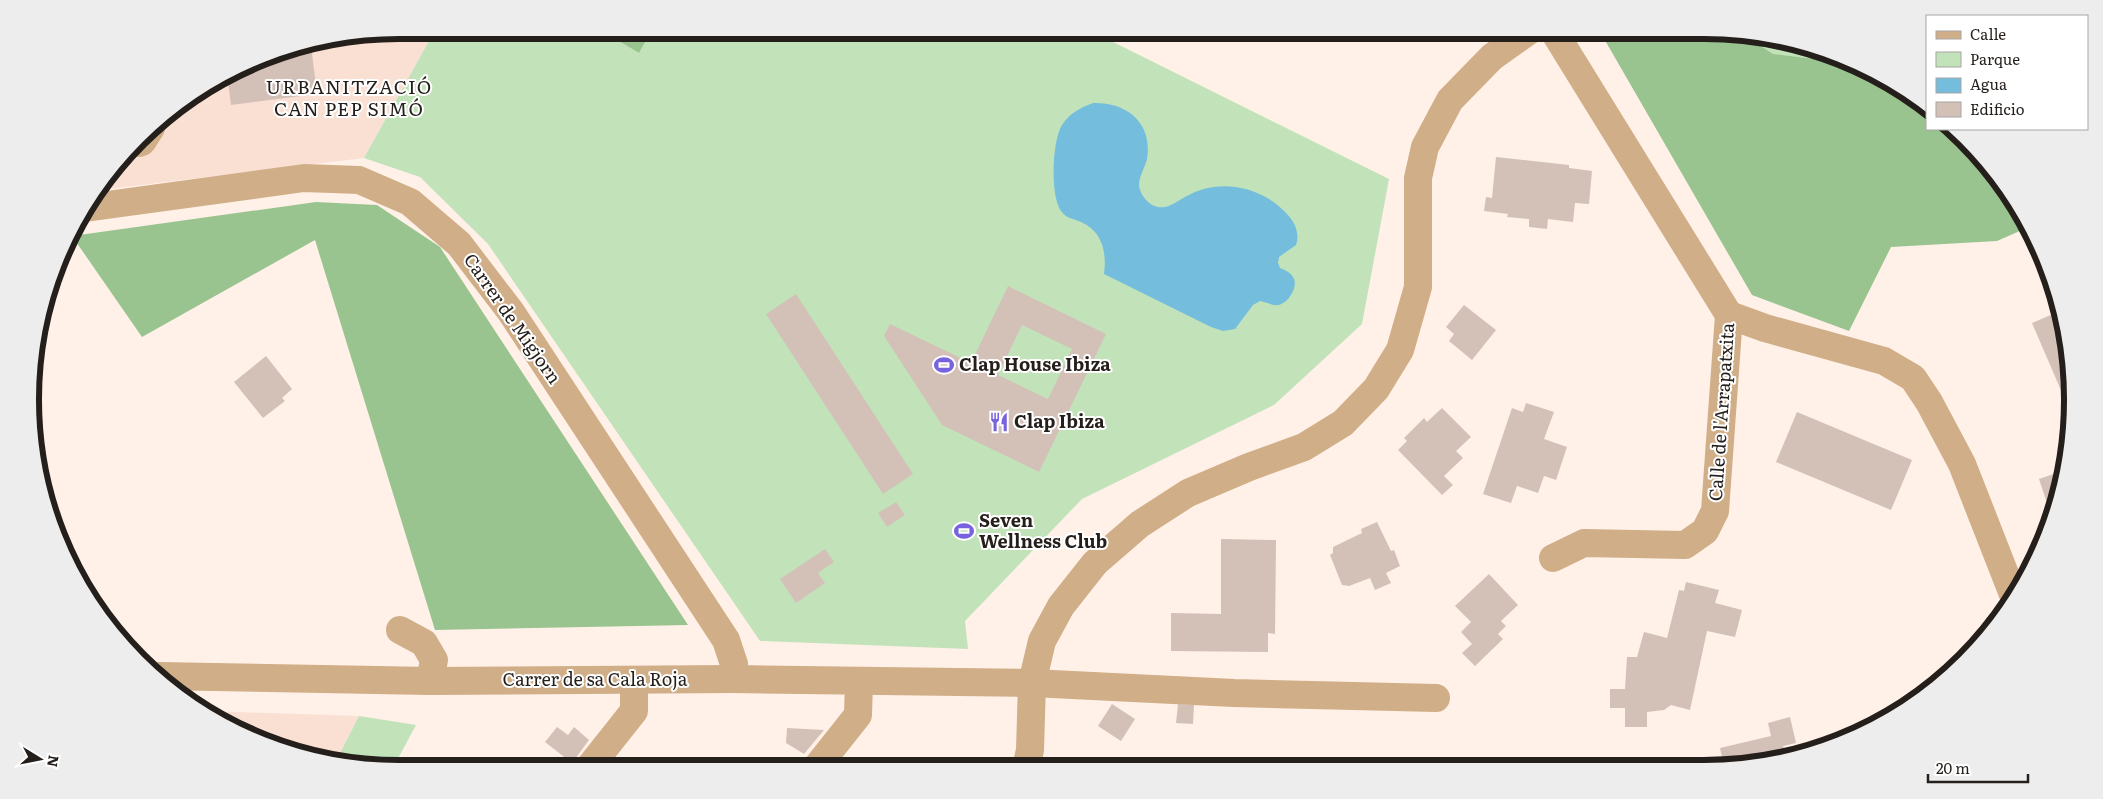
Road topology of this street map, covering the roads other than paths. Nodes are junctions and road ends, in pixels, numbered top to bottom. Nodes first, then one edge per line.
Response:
1 (1517, 39) edge
2 (1560, 39) edge
3 (95, 207) edge
4 (1729, 315) junction
5 (1553, 558) dead end
6 (2011, 588) edge
7 (400, 630) dead end
8 (168, 676) edge
9 (634, 680) junction
10 (733, 680) junction
11 (430, 681) junction
12 (859, 681) junction
13 (1032, 683) junction
14 (1436, 698) dead end
15 (594, 760) edge
16 (822, 760) edge
17 (1028, 760) edge

1 - 13 street
2 - 4 street, Calle de l'Arrapatxita
3 - 10 street, Carrer de Migjorn
4 - 5 street, Calle de l'Arrapatxita
4 - 6 street
7 - 11 street
8 - 11 street, Carrer de sa Cala Roja
9 - 10 street, Carrer de sa Cala Roja
9 - 11 street, Carrer de sa Cala Roja
9 - 15 street
10 - 12 street, Carrer de sa Cala Roja
12 - 13 street, Carrer de sa Cala Roja
12 - 16 street
13 - 14 street, Carrer de sa Cala Roja
13 - 17 street

